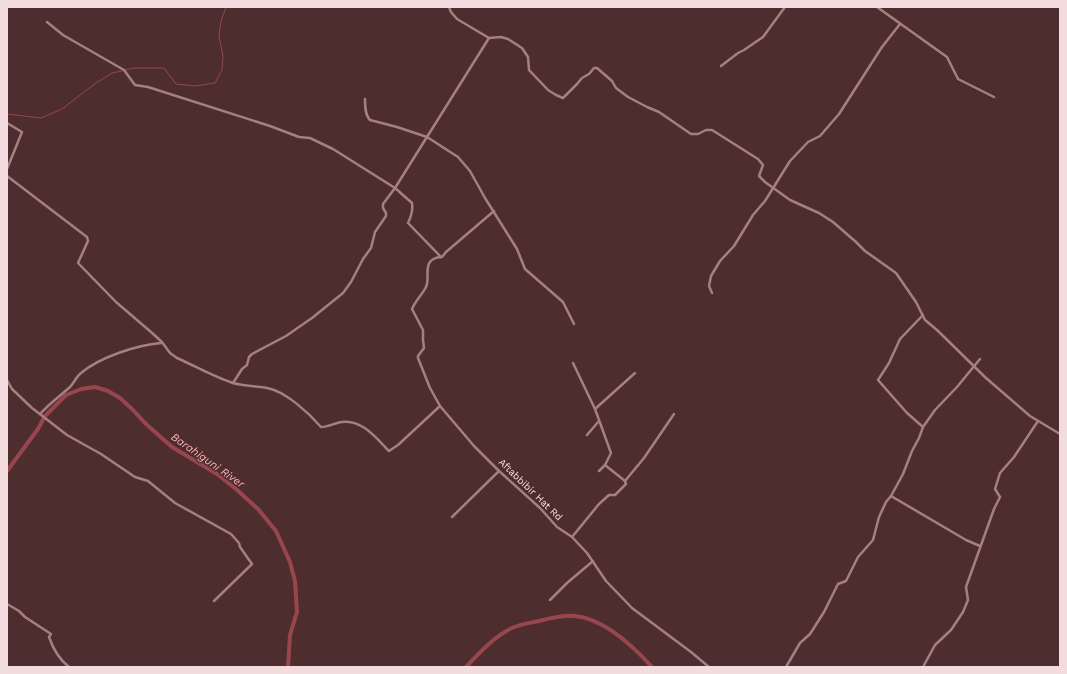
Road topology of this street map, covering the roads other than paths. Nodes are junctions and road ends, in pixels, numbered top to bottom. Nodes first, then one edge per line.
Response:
1 (449, 7) edge
2 (785, 7) edge
3 (878, 7) edge
4 (47, 22) dead end
5 (900, 24) junction
6 (489, 38) junction
7 (721, 66) dead end
8 (994, 97) dead end
9 (365, 99) dead end
10 (7, 123) edge
11 (427, 137) junction
12 (7, 169) edge
13 (7, 176) edge
14 (396, 188) junction
15 (773, 188) junction
16 (494, 211) junction
17 (442, 258) junction
18 (712, 293) dead end
19 (923, 315) junction
20 (574, 324) dead end
21 (162, 342) junction
22 (980, 359) dead end
23 (573, 364) dead end
24 (635, 373) dead end
25 (7, 380) edge
26 (233, 383) junction
27 (440, 406) junction
28 (595, 409) junction
29 (674, 414) dead end
30 (41, 415) junction
31 (599, 421) junction
32 (1038, 421) junction
33 (923, 427) junction
34 (1060, 434) edge
35 (587, 435) dead end
36 (605, 466) junction
37 (499, 471) junction
38 (598, 471) dead end
39 (625, 481) junction
40 (891, 496) junction
41 (452, 517) dead end
42 (572, 537) junction
43 (980, 546) junction
44 (593, 561) junction
45 (550, 600) dead end
46 (214, 601) dead end
47 (7, 604) edge
48 (69, 667) edge
49 (709, 667) edge
50 (786, 667) edge
51 (923, 667) edge

1 - 6 street
2 - 7 street
3 - 5 street
4 - 14 street
5 - 8 street
5 - 15 street
6 - 11 street
6 - 15 street
9 - 11 street
10 - 12 street
11 - 14 street
11 - 16 street
13 - 21 street
14 - 17 street
14 - 26 street
15 - 18 street
15 - 19 street
16 - 17 street
16 - 20 street
17 - 27 street, Aftabbibir Hat Rd
19 - 32 street
19 - 33 street
21 - 26 street
21 - 30 street
22 - 33 street
23 - 28 street
24 - 28 street
25 - 30 street
26 - 27 street
27 - 37 street, Aftabbibir Hat Rd
28 - 31 street
29 - 39 street
30 - 46 street
31 - 35 street
31 - 36 street
32 - 34 street
32 - 43 street
33 - 40 street
36 - 38 street
36 - 39 street
37 - 41 street
37 - 42 street, Aftabbibir Hat Rd
39 - 42 street
40 - 43 street
40 - 50 street
42 - 44 street, Aftabbibir Hat Rd
43 - 51 street
44 - 45 street
44 - 49 street, Aftabbibir Hat Rd
47 - 48 street

